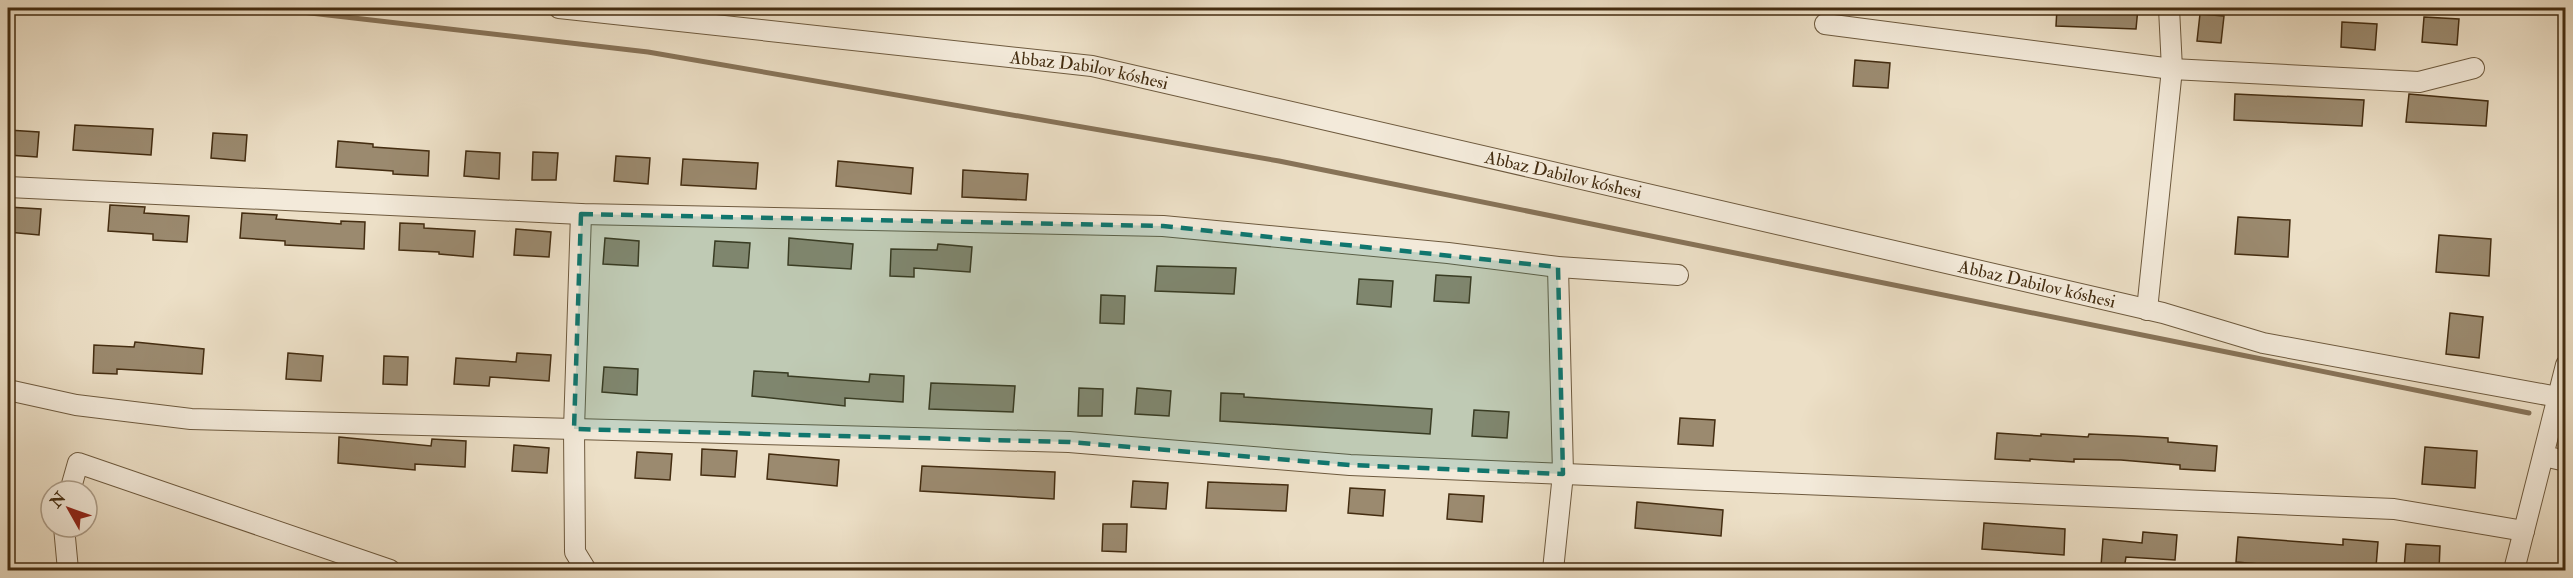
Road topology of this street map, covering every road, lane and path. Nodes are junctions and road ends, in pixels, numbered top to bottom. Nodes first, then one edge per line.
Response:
1 (559, 8) edge
2 (2169, 8) edge
3 (1825, 24) dead end
4 (2474, 68) dead end
5 (2172, 69) junction
6 (8, 187) edge
7 (581, 214) junction
8 (1558, 267) junction
9 (1678, 275) dead end
10 (2147, 310) junction
11 (2565, 365) edge
12 (8, 390) edge
13 (2558, 397) junction
14 (574, 429) junction
15 (2544, 456) junction
16 (2565, 461) edge
17 (1563, 474) junction
18 (73, 479) edge
19 (2524, 531) junction
20 (65, 539) edge
21 (68, 570) edge
22 (390, 570) edge
23 (586, 570) edge
24 (1553, 570) edge
25 (2514, 570) edge

1 - 10 street, Abbaz Dabilov kóshesi
2 - 5 street
3 - 5 street
4 - 5 street
5 - 10 street
6 - 7 street
7 - 8 street
7 - 14 street
8 - 9 street
8 - 17 street
10 - 13 street, Abbaz Dabilov kóshesi
11 - 13 street
12 - 14 street
13 - 15 street
14 - 17 street
14 - 23 street
15 - 16 street
15 - 19 street
17 - 19 street
17 - 24 street
18 - 22 street
19 - 25 street
20 - 21 street

